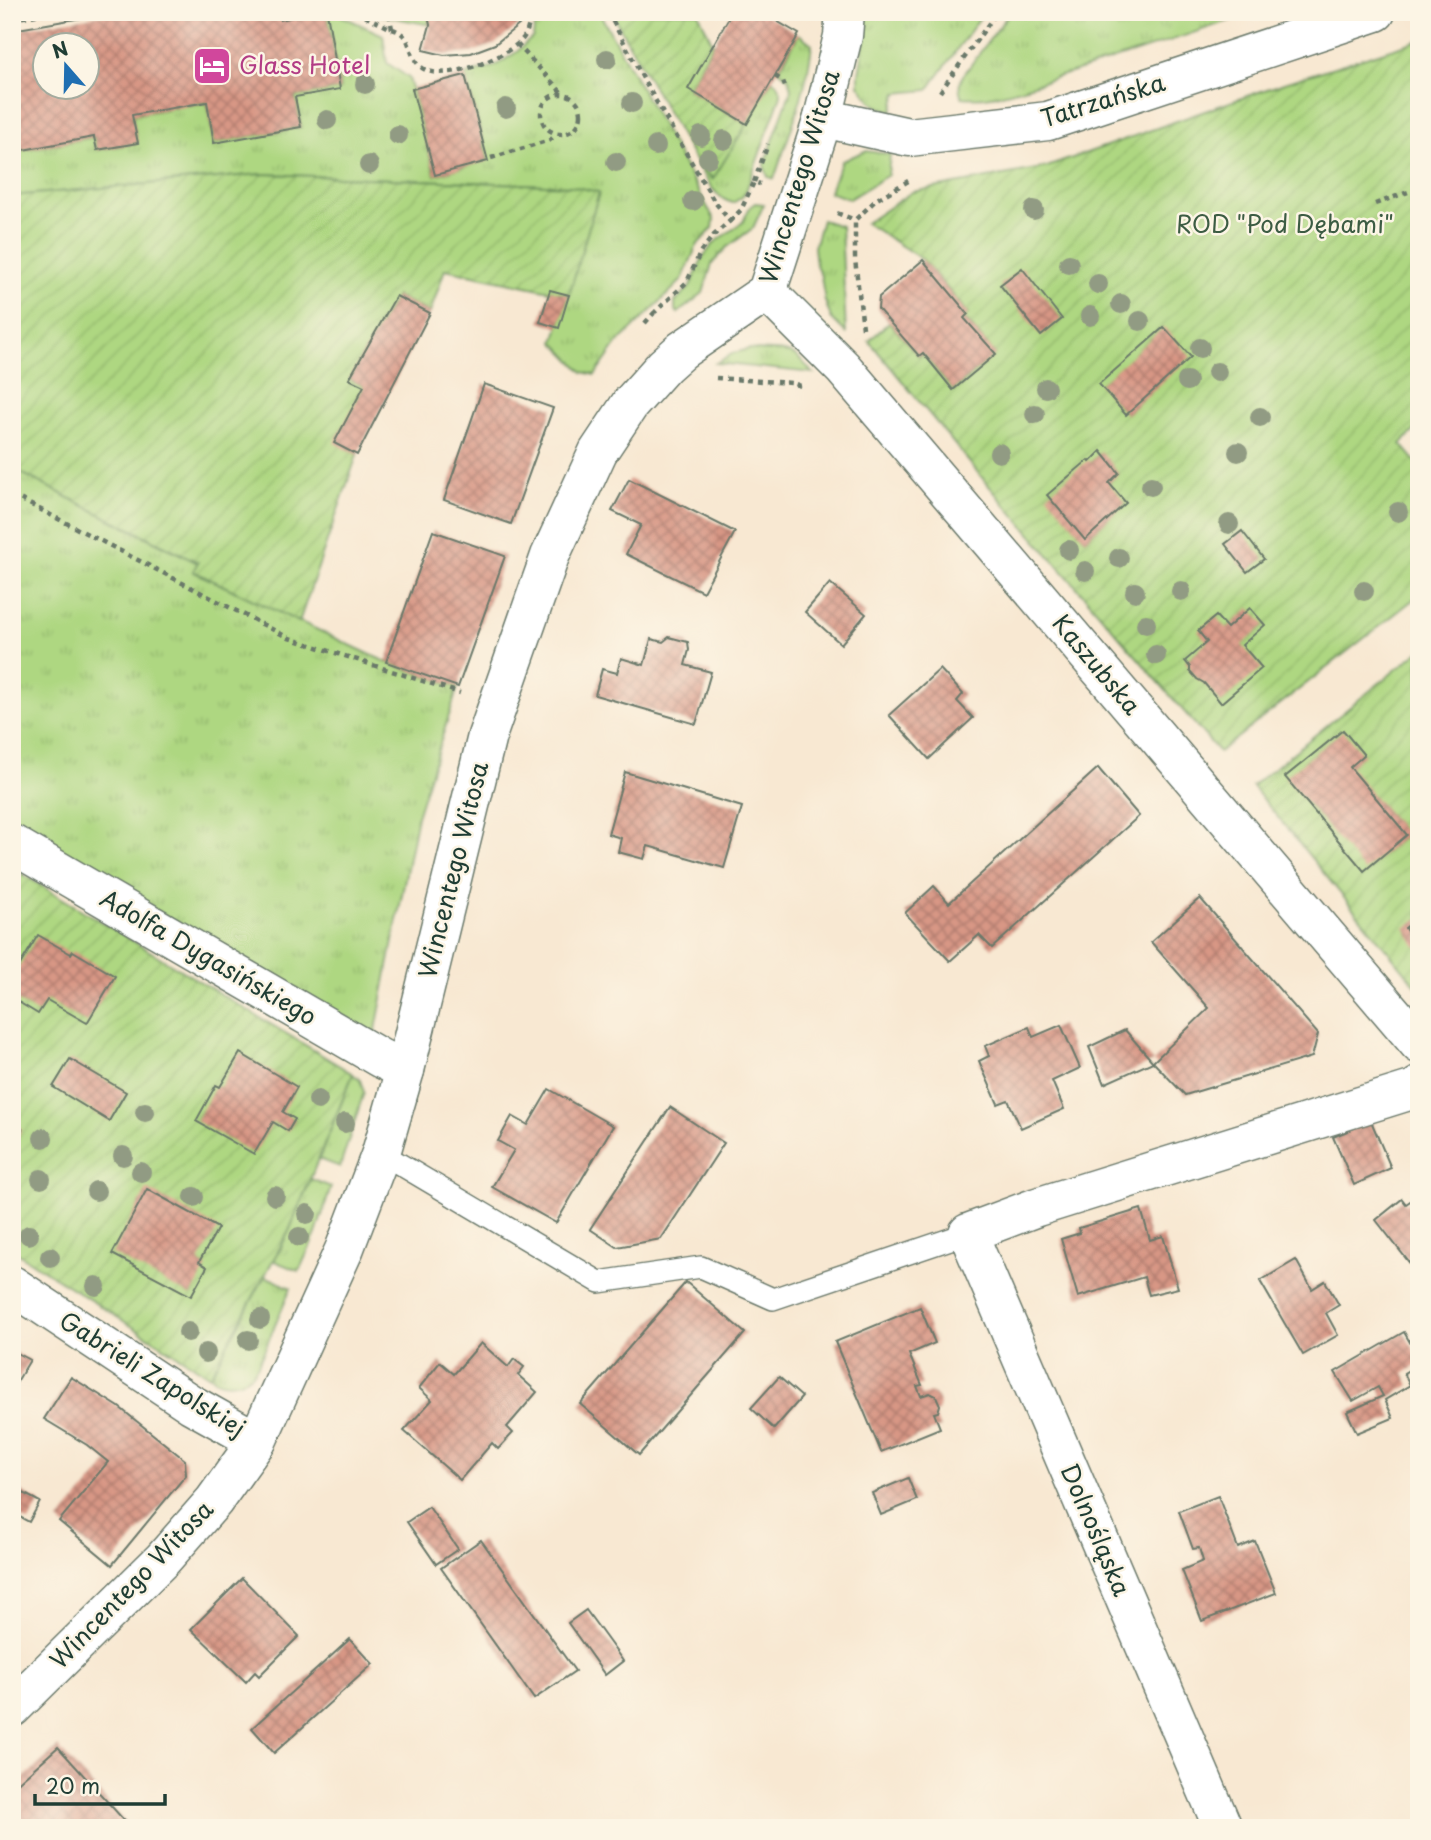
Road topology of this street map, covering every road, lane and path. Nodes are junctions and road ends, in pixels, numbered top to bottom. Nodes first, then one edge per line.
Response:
1 (54, 12) edge
2 (356, 12) edge
3 (389, 12) edge
4 (534, 12) edge
5 (608, 12) edge
6 (845, 12) edge
7 (1376, 12) edge
8 (12, 19) edge
9 (392, 29) junction
10 (517, 44) junction
11 (775, 76) dead end
12 (563, 94) junction
13 (784, 96) dead end
14 (823, 118) junction
15 (771, 133) dead end
16 (557, 134) junction
17 (491, 158) dead end
18 (920, 178) dead end
19 (754, 183) dead end
20 (1419, 188) edge
21 (1375, 204) dead end
22 (767, 292) junction
23 (654, 313) dead end
24 (843, 369) junction
25 (12, 495) edge
26 (497, 708) junction
27 (12, 844) edge
28 (1419, 1044) edge
29 (405, 1070) junction
30 (1419, 1086) edge
31 (381, 1153) junction
32 (968, 1233) junction
33 (12, 1285) edge
34 (257, 1441) junction
35 (12, 1708) edge
36 (1223, 1828) edge

1 - 8 path
2 - 9 path
3 - 9 path
4 - 10 path
5 - 23 path
6 - 14 street, Wincentego Witosa
7 - 14 street, Tatrzańska
9 - 10 path
10 - 12 path
11 - 13 path
12 - 16 path
12 - 16 path
14 - 22 street, Wincentego Witosa
15 - 19 path
16 - 17 path
18 - 24 path
20 - 21 path
22 - 24 street, Kaszubska
22 - 26 street, Wincentego Witosa
24 - 28 street, Kaszubska
25 - 26 path
26 - 29 street, Wincentego Witosa
27 - 29 street, Adolfa Dygasińskiego
29 - 31 street, Wincentego Witosa
30 - 32 street
31 - 32 lane
31 - 34 street, Wincentego Witosa
32 - 36 street, Dolnośląska
33 - 34 street, Gabrieli Zapolskiej
34 - 35 street, Wincentego Witosa

